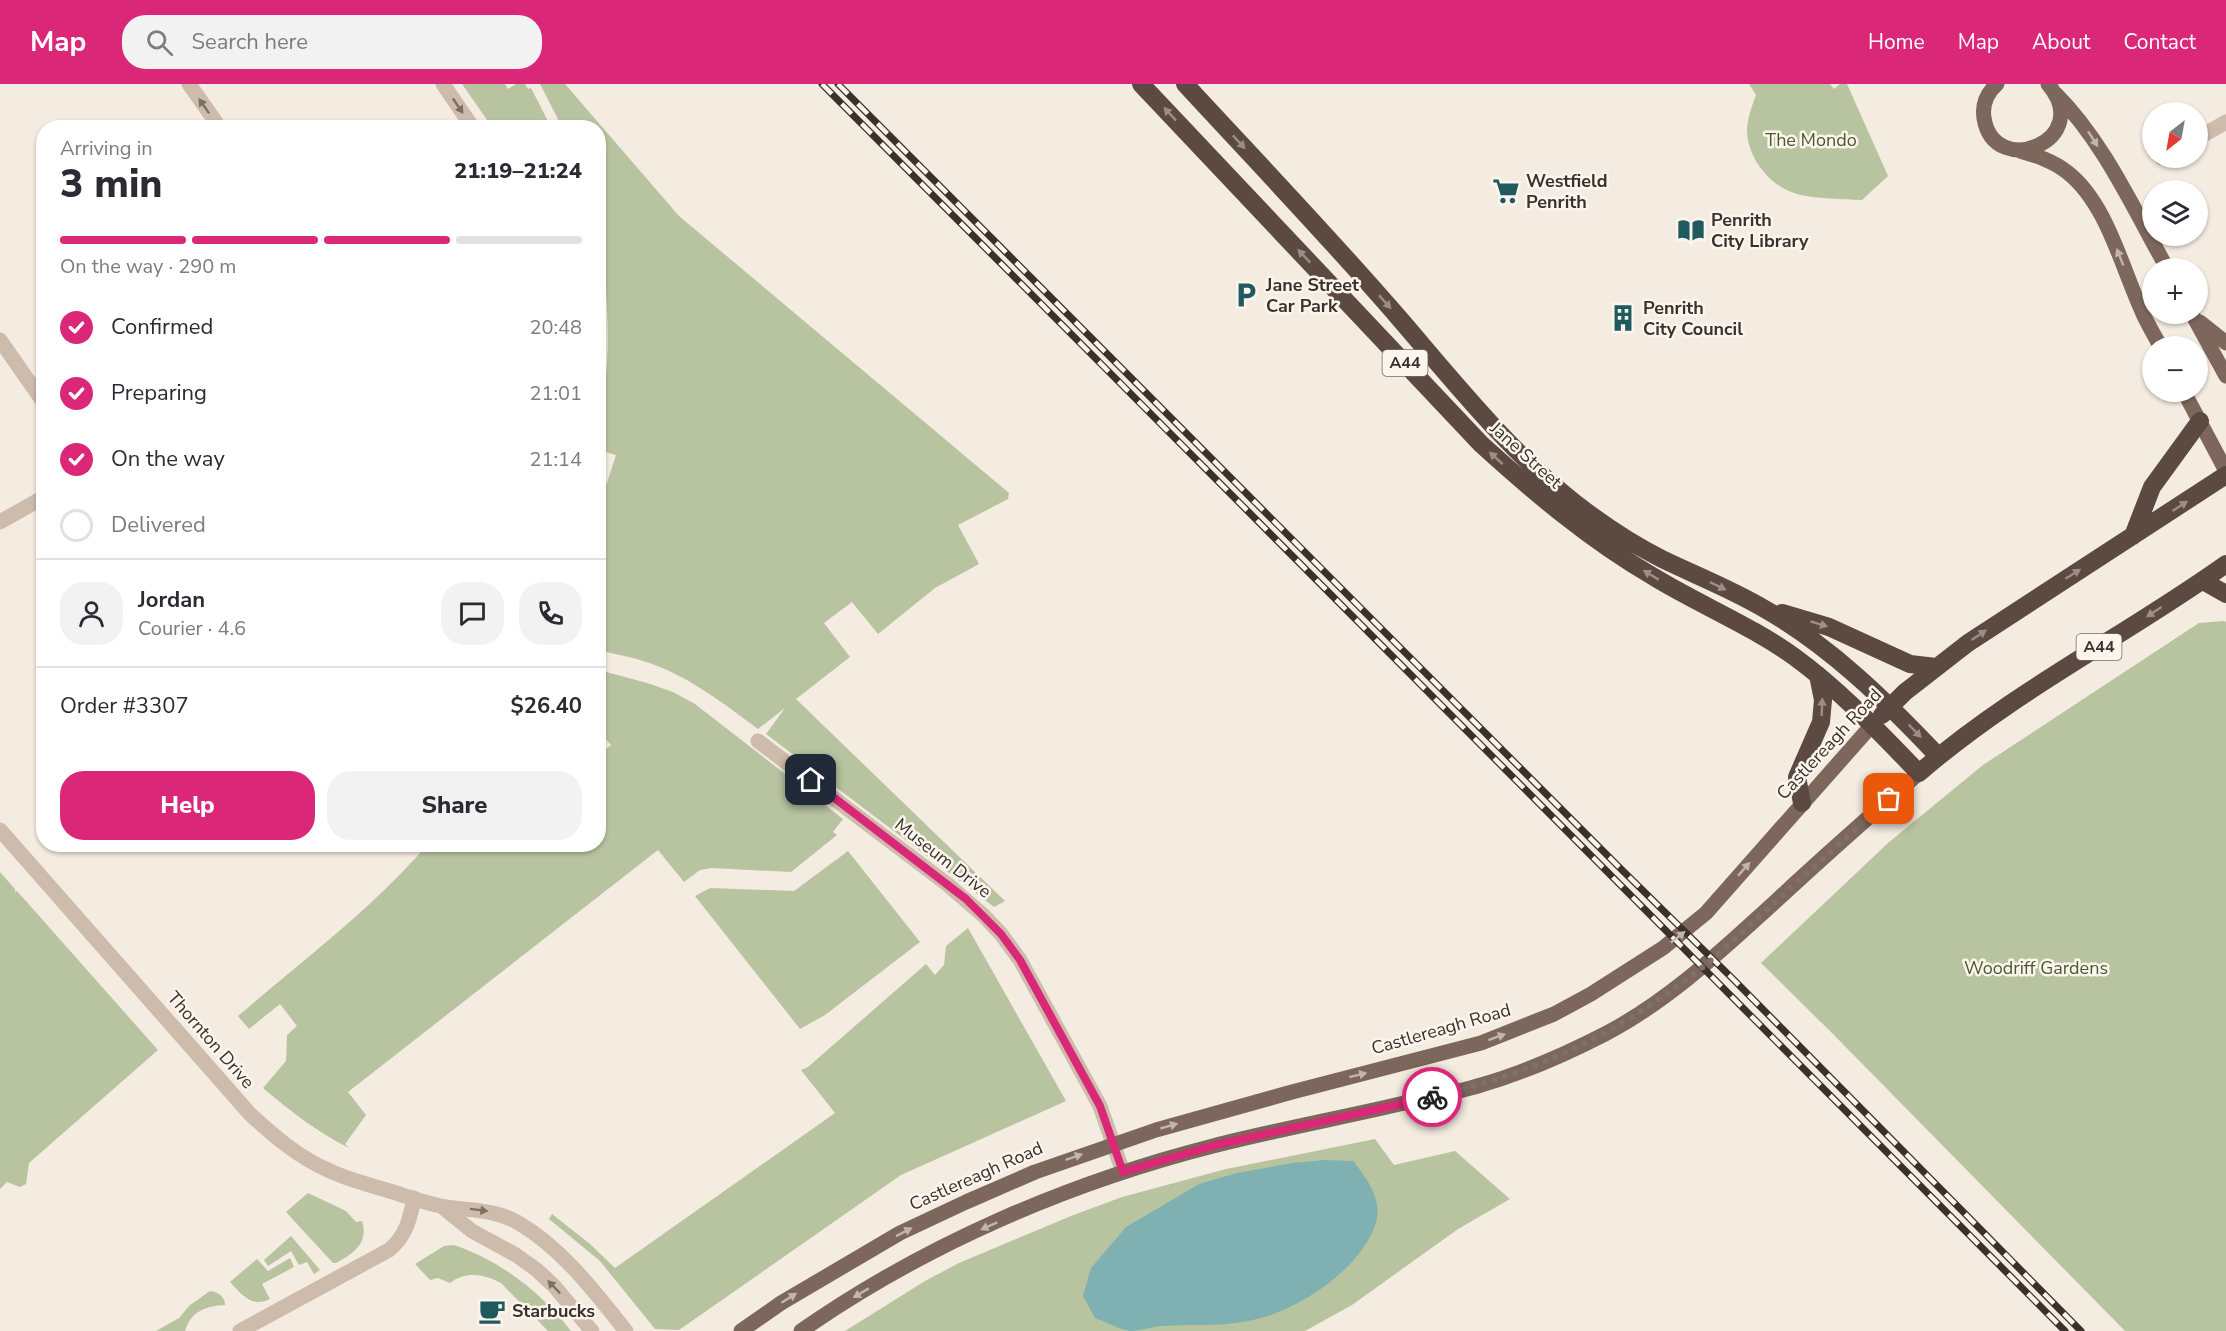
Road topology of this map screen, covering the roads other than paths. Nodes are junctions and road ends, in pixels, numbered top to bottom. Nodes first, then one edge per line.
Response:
1 (189, 84) edge
2 (443, 84) edge
3 (1141, 84) edge
4 (1185, 84) edge
5 (2051, 87) edge
6 (1991, 88) edge
7 (214, 120) edge
8 (468, 120) edge
9 (2226, 122) edge
10 (2208, 132) edge
11 (2020, 151) junction
12 (2161, 258) edge
13 (2197, 324) edge
14 (2203, 324) edge
15 (2155, 336) edge
16 (0, 340) edge
17 (2226, 343) edge
18 (2226, 376) edge
19 (36, 392) edge
20 (2190, 402) edge
21 (2200, 421) junction
22 (2226, 473) edge
23 (36, 502) edge
24 (0, 522) edge
25 (2133, 536) junction
26 (2226, 564) edge
27 (2203, 581) junction
28 (2226, 594) edge
29 (1763, 608) junction
30 (1936, 667) junction
31 (1818, 675) junction
32 (1891, 706) junction
33 (1872, 725) junction
34 (758, 741) dead end
35 (1945, 751) junction
36 (1919, 773) junction
37 (1802, 803) junction
38 (0, 830) edge
39 (1114, 1143) junction
40 (1123, 1172) junction
41 (414, 1198) junction
42 (441, 1206) junction
43 (240, 1331) edge
44 (592, 1331) edge
45 (626, 1331) edge
46 (741, 1331) edge
47 (801, 1331) edge

7 -> 1 street
2 -> 8 street
31 -> 3 highway, Jane Street / A44
4 -> 29 highway, Jane Street / A44
5 - 11 main road
5 -> 12 main road
6 - 11 main road
9 - 10 street
15 -> 11 main road
13 - 18 main road
14 - 17 main road
16 - 19 street
20 - 21 main road
21 - 22 main road
21 - 25 highway
25 -> 22 highway, Castlereagh Road
23 - 24 street
30 -> 25 highway, Castlereagh Road
26 - 27 highway, A44
27 - 28 highway
27 -> 35 highway, A44
29 -> 30 highway, A44
29 - 32 highway, Jane Street / A44
30 - 32 highway, Castlereagh Road
31 - 33 highway, Jane Street / A44
37 -> 31 highway
32 - 33 highway, Castlereagh Road
32 -> 35 highway, Jane Street / A44
33 - 36 highway, Jane Street / A44
33 - 37 main road, Castlereagh Road
34 - 39 street, Museum Drive
35 - 36 highway, A44
36 - 40 main road
39 -> 37 main road, Castlereagh Road
38 - 41 street, Thornton Drive
39 - 40 street, Museum Drive
46 -> 39 main road, Castlereagh Road
40 -> 47 main road
41 - 42 street, Thornton Drive
41 - 43 street
44 -> 42 street, Thornton Drive
42 -> 45 street, Thornton Drive

